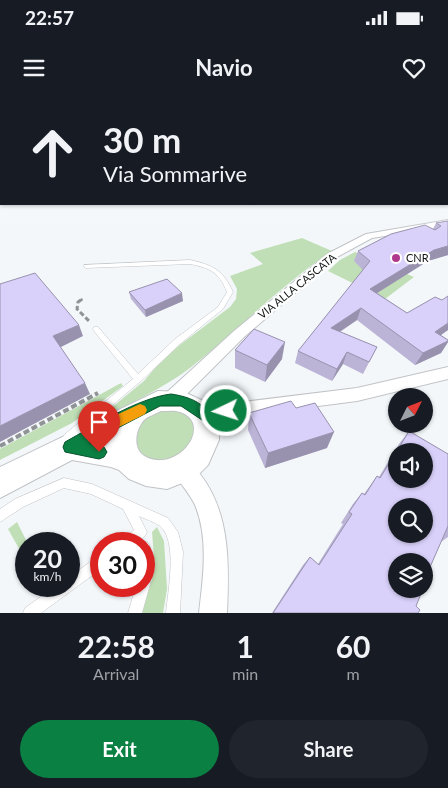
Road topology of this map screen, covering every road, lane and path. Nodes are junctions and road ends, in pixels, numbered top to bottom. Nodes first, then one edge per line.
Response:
1 (448, 223) edge
2 (86, 266) dead end
3 (83, 299) dead end
4 (96, 329) joint
5 (448, 373) edge
6 (138, 379) junction
7 (107, 389) dead end
8 (171, 399) junction
9 (134, 414) junction
10 (202, 414) junction
11 (0, 446) edge
12 (71, 447) junction
13 (128, 460) junction
14 (35, 464) junction
15 (183, 469) junction
16 (0, 483) edge
17 (128, 506) junction
18 (0, 516) edge
19 (139, 532) edge
20 (90, 569) edge
21 (80, 577) edge
22 (53, 597) edge
23 (140, 597) edge
24 (30, 613) edge
25 (135, 613) edge
26 (173, 613) edge
27 (213, 613) edge

1 - 8 street, VIA ALLA CASCATA
2 - 6 lane
3 - 4 path
4 - 6 lane
5 - 10 street
6 - 14 lane
7 - 11 path
8 - 9 street
8 - 10 street
9 - 12 street
9 - 13 street
10 - 15 street
12 - 13 street
12 - 14 street
13 - 15 street
14 - 16 street
15 - 27 street
17 - 18 lane
17 - 19 lane
17 - 26 lane
20 - 21 lane
22 - 24 lane
23 - 25 lane

